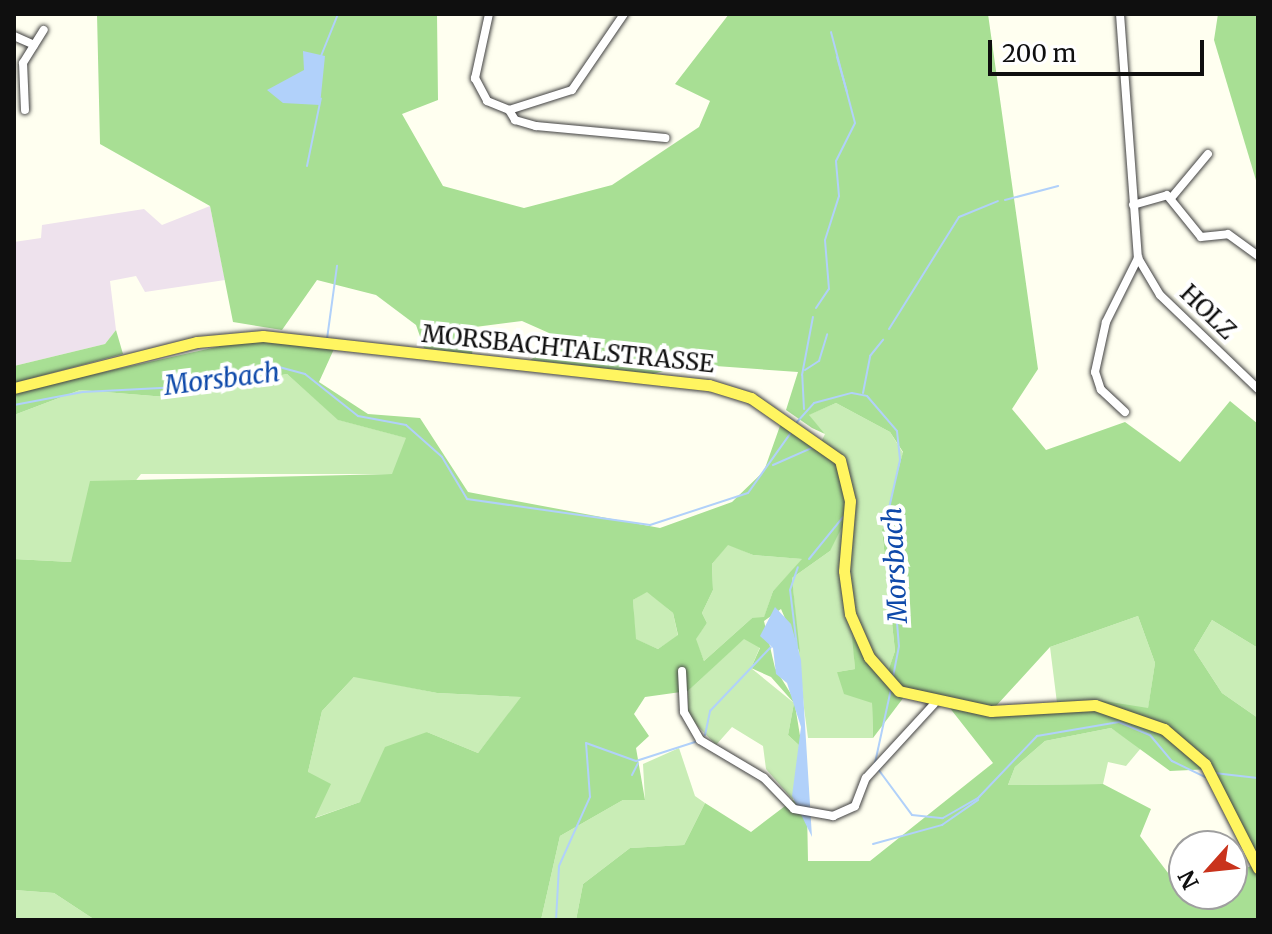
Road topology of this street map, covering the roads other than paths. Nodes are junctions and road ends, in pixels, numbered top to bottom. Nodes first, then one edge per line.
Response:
1 (489, 14) edge
2 (624, 14) edge
3 (1120, 14) edge
4 (44, 30) dead end
5 (14, 36) edge
6 (34, 45) junction
7 (25, 110) dead end
8 (509, 110) junction
9 (665, 138) dead end
10 (1208, 154) dead end
11 (1172, 197) junction
12 (1133, 205) junction
13 (1258, 256) edge
14 (1138, 258) junction
15 (14, 388) edge
16 (1258, 389) edge
17 (1125, 412) dead end
18 (682, 671) dead end
19 (934, 704) junction
20 (1258, 868) edge

1 - 8 street
2 - 8 street
3 - 12 street, HOLZ
4 - 6 street
5 - 6 street
6 - 7 street
8 - 9 street
10 - 11 street
11 - 12 street
11 - 13 street
12 - 14 street, HOLZ
14 - 16 street, HOLZ
14 - 17 street
15 - 19 main road, MORSBACHTALSTRASSE
18 - 19 street
19 - 20 main road, MORSBACHTALSTRASSE

